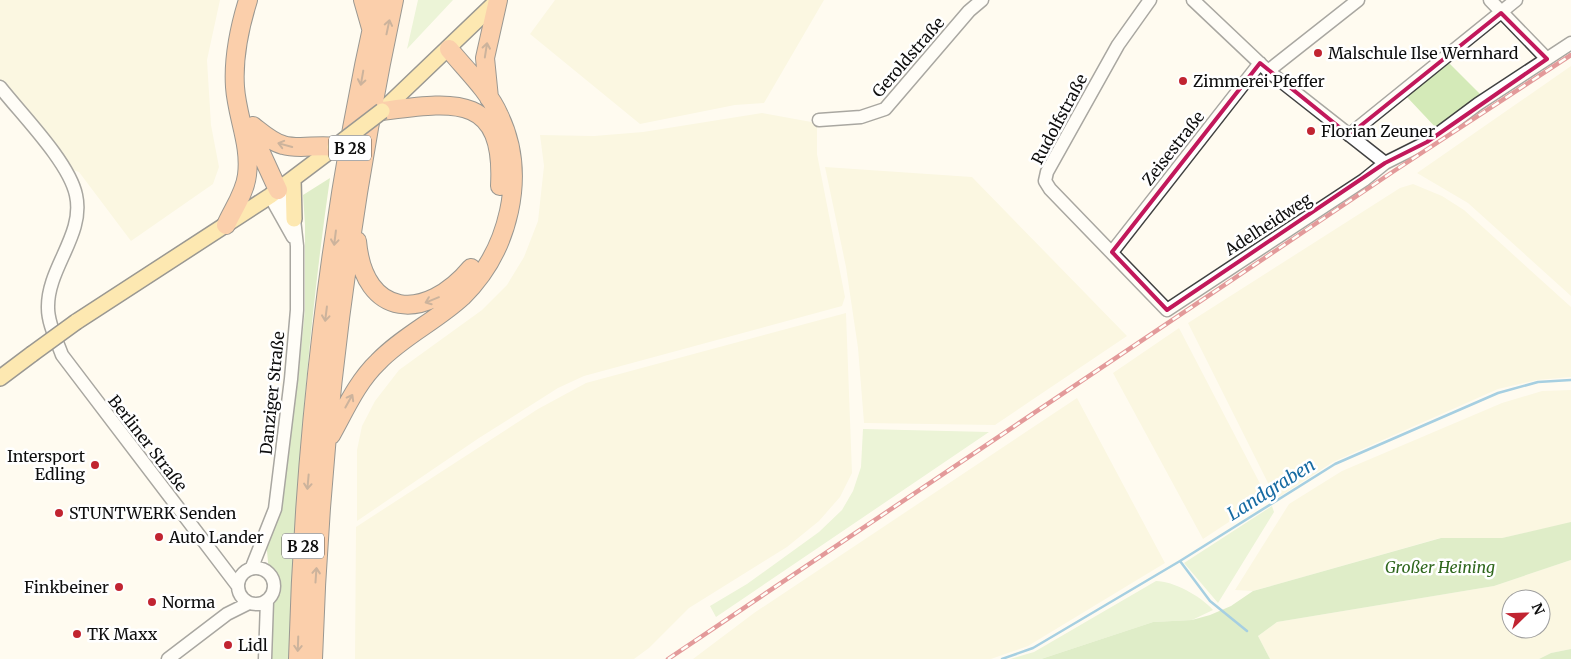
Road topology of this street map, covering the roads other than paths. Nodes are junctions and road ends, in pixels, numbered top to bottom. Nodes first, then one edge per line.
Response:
1 (248, 0) edge
2 (259, 0) edge
3 (363, 0) edge
4 (378, 0) edge
5 (394, 0) edge
6 (498, 0) edge
7 (982, 0) edge
8 (1150, 0) edge
9 (1193, 0) edge
10 (1490, 0) edge
11 (1516, 0) edge
12 (1351, 2) edge
13 (1501, 13) junction
14 (372, 30) junction
15 (1571, 43) edge
16 (444, 53) junction
17 (1547, 59) junction
18 (1264, 67) junction
19 (0, 87) edge
20 (489, 98) junction
21 (382, 111) junction
22 (819, 120) dead end
23 (491, 126) junction
24 (249, 132) junction
25 (1349, 135) junction
26 (326, 150) junction
27 (1385, 163) junction
28 (293, 179) junction
29 (274, 193) junction
30 (354, 213) junction
31 (294, 219) junction
32 (226, 225) junction
33 (297, 246) junction
34 (1112, 252) junction
35 (1168, 310) joint
36 (0, 378) edge
37 (326, 444) junction
38 (263, 541) junction
39 (227, 569) junction
40 (248, 570) junction
41 (266, 570) junction
42 (238, 590) junction
43 (257, 603) junction
44 (227, 614) junction
45 (168, 659) edge
46 (265, 659) edge
47 (298, 659) edge
48 (313, 659) edge

1 - 24 highway
2 - 24 highway
3 - 14 highway
4 - 14 highway, B 28
30 -> 5 highway, B 28
6 - 16 main road
20 -> 6 highway
7 - 22 street, Geroldstraße
8 - 34 street, Rudolfstraße
9 - 18 street
10 - 13 street
11 - 13 street
12 - 18 street, Zeisestraße
13 - 17 street
13 - 25 street
14 -> 47 highway, B 28
15 - 17 street, Adelheidweg
16 - 20 highway
16 - 21 main road
16 - 23 highway
17 - 27 street, Adelheidweg
18 - 25 street
18 - 34 street, Zeisestraße
19 - 39 street, Berliner Straße
37 -> 20 highway
21 - 23 highway
21 - 26 main road, bridge
23 -> 30 highway
26 -> 24 highway
24 - 29 highway
24 - 32 highway
25 - 27 street
26 - 28 main road
27 - 35 street, Adelheidweg
28 - 29 main road
28 - 31 main road
29 - 31 street, Danziger Straße
29 - 32 main road
29 - 33 street, Danziger Straße
30 - 37 highway, B 28
31 - 33 street, Danziger Straße
32 - 36 main road, bridge
33 - 38 street, Danziger Straße
34 - 35 street, Rudolfstraße
48 -> 37 highway, B 28
38 - 40 street, Danziger Straße
38 - 41 street, Danziger Straße
39 - 40 street
39 - 42 street, Berliner Straße
40 - 41 street
40 - 42 street, Danziger Straße
41 - 43 street, Danziger Straße
42 - 43 street
42 - 44 street
43 - 44 street
43 - 46 street
44 - 45 street

